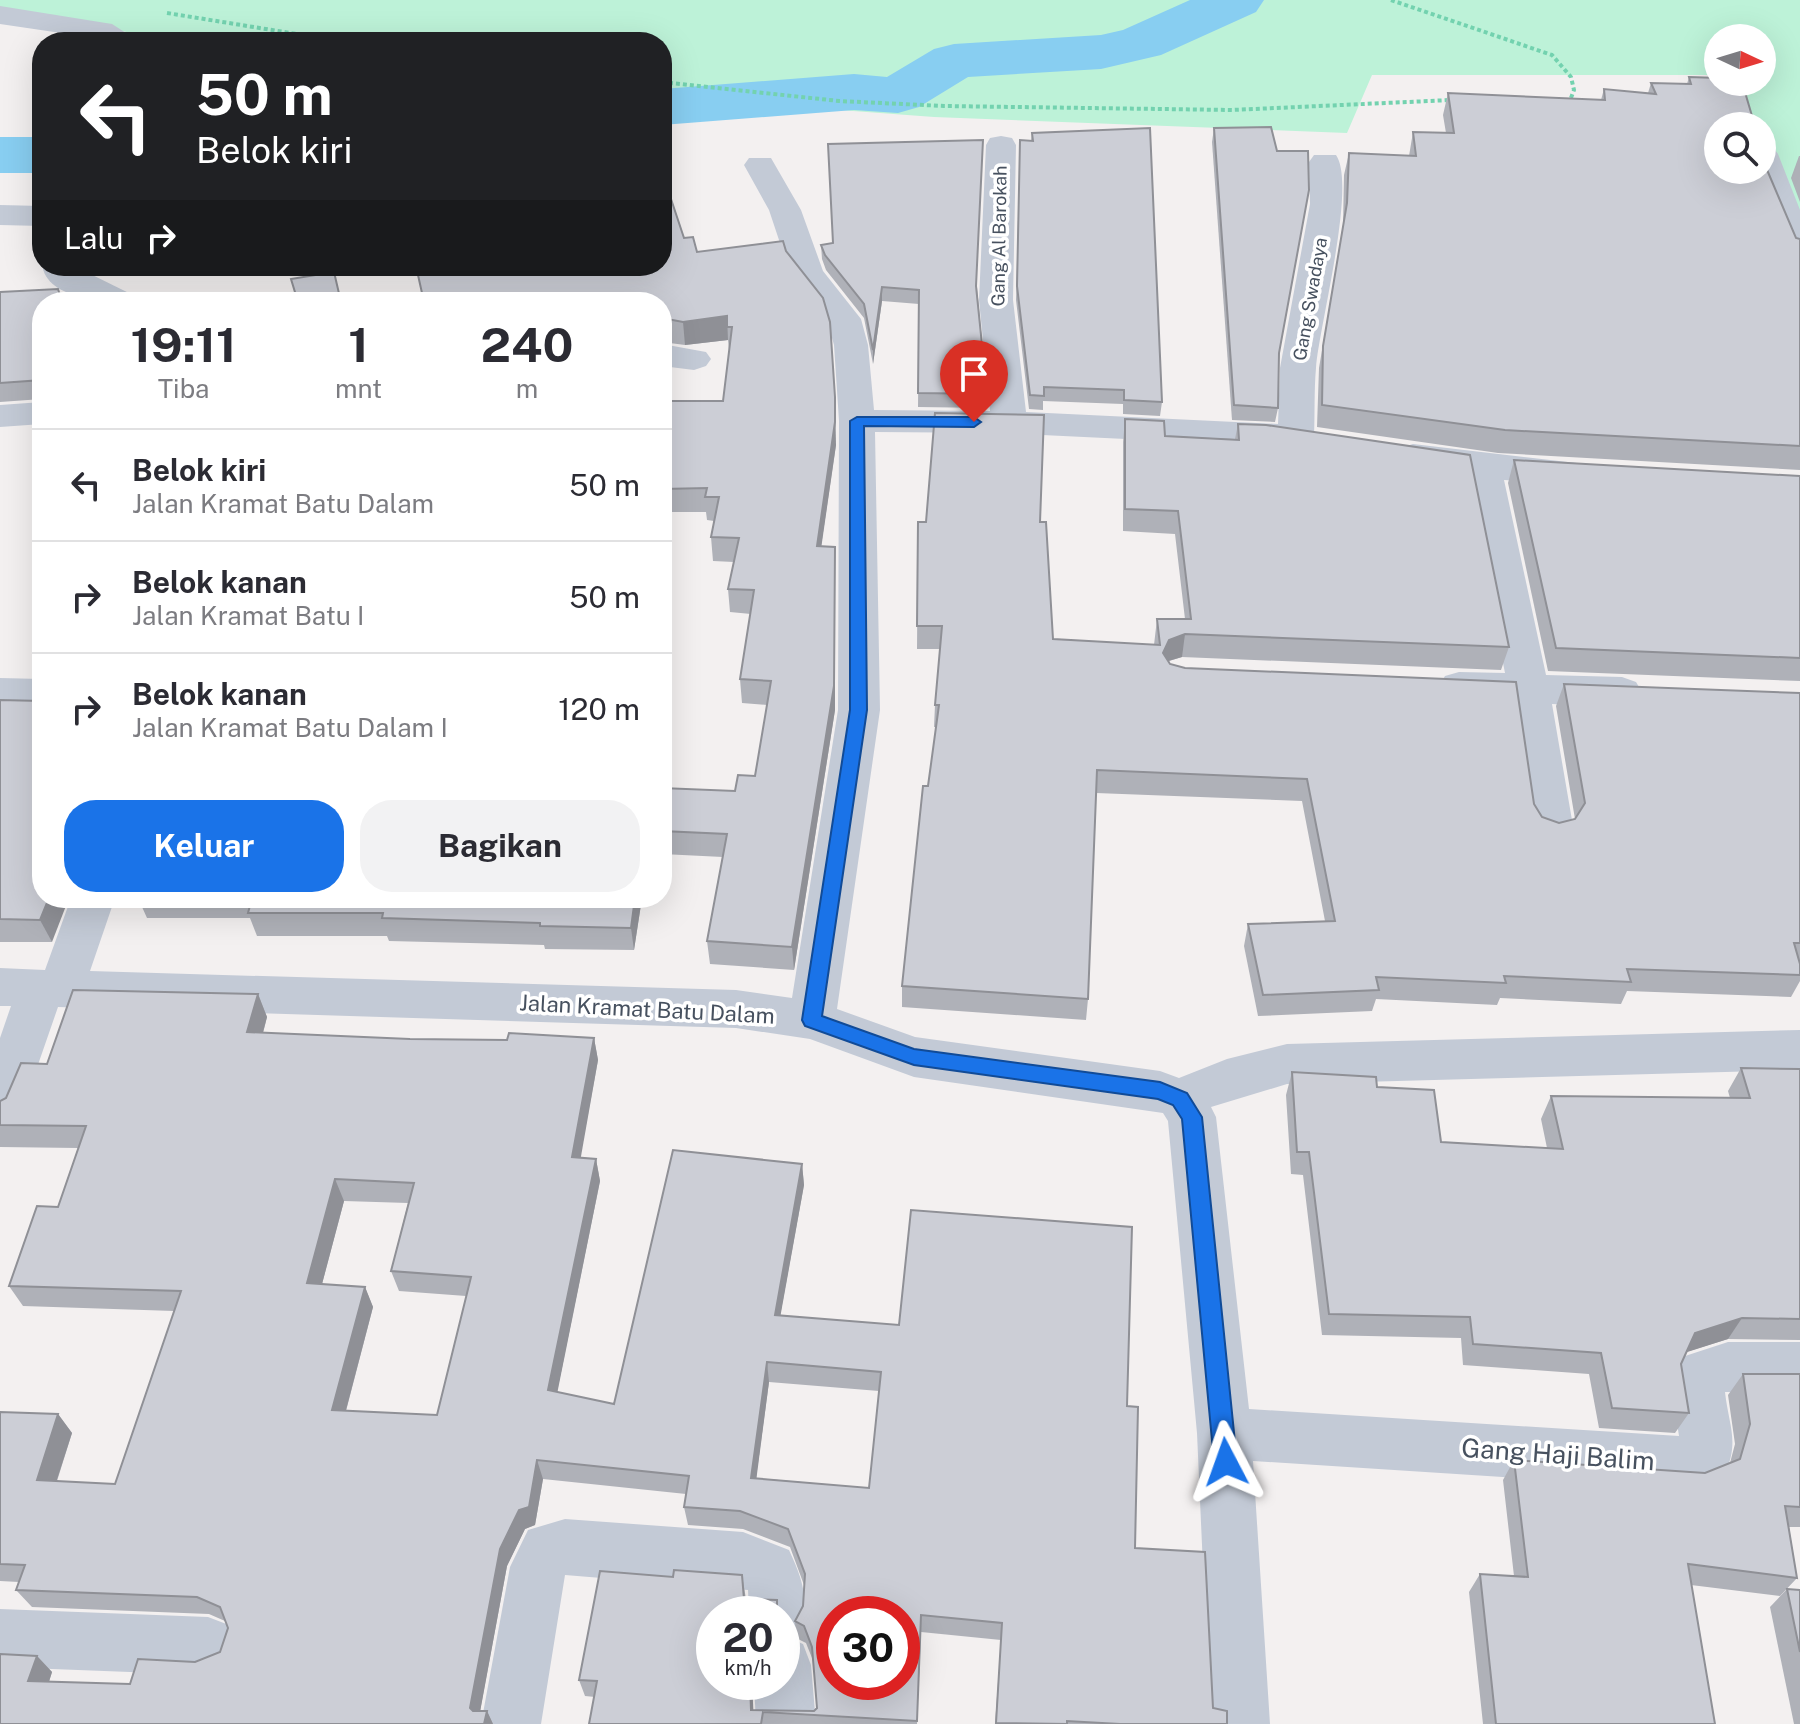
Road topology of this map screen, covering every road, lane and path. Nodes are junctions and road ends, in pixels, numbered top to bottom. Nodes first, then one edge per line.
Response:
1 (1391, 0) edge
2 (167, 13) dead end
3 (0, 15) edge
4 (106, 32) edge
5 (284, 32) edge
6 (672, 83) edge
7 (1461, 100) edge
8 (1563, 104) edge
9 (1001, 145) dead end
10 (1325, 162) dead end
11 (760, 165) dead end
12 (1774, 184) edge
13 (0, 215) edge
14 (32, 216) edge
15 (1800, 251) edge
16 (64, 276) edge
17 (99, 292) edge
18 (32, 414) edge
19 (0, 416) edge
20 (857, 421) junction
21 (1009, 423) junction
22 (1375, 449) edge
23 (1483, 467) junction
24 (1600, 473) edge
25 (1418, 684) edge
26 (1529, 689) junction
27 (0, 693) edge
28 (32, 694) edge
29 (1661, 694) edge
30 (1551, 826) edge
31 (86, 908) edge
32 (34, 988) edge
33 (812, 1020) junction
34 (1800, 1050) edge
35 (1180, 1099) junction
36 (0, 1105) edge
37 (1800, 1367) edge
38 (1224, 1433) junction
39 (777, 1596) edge
40 (0, 1638) edge
41 (208, 1646) dead end
42 (784, 1700) edge
43 (511, 1724) edge
44 (786, 1724) edge
45 (1240, 1724) edge

1 - 8 path
2 - 5 path
3 - 4 street
6 - 7 path
9 - 21 street, Gang Al Barokah
10 - 21 street, Gang Swadaya
11 - 20 street
12 - 15 street
13 - 14 street
16 - 17 street
18 - 19 street
20 - 21 street
20 - 33 street
22 - 23 street
23 - 24 street
23 - 26 street
25 - 26 street
26 - 29 street
26 - 30 street
27 - 28 street
31 - 32 street
32 - 33 street, Jalan Kramat Batu Dalam
32 - 36 street
33 - 35 street, Jalan Kramat Batu Dalam
34 - 35 street
35 - 38 street
37 - 38 street, Gang Haji Balim
38 - 45 street
39 - 43 street
40 - 41 street
42 - 44 street

